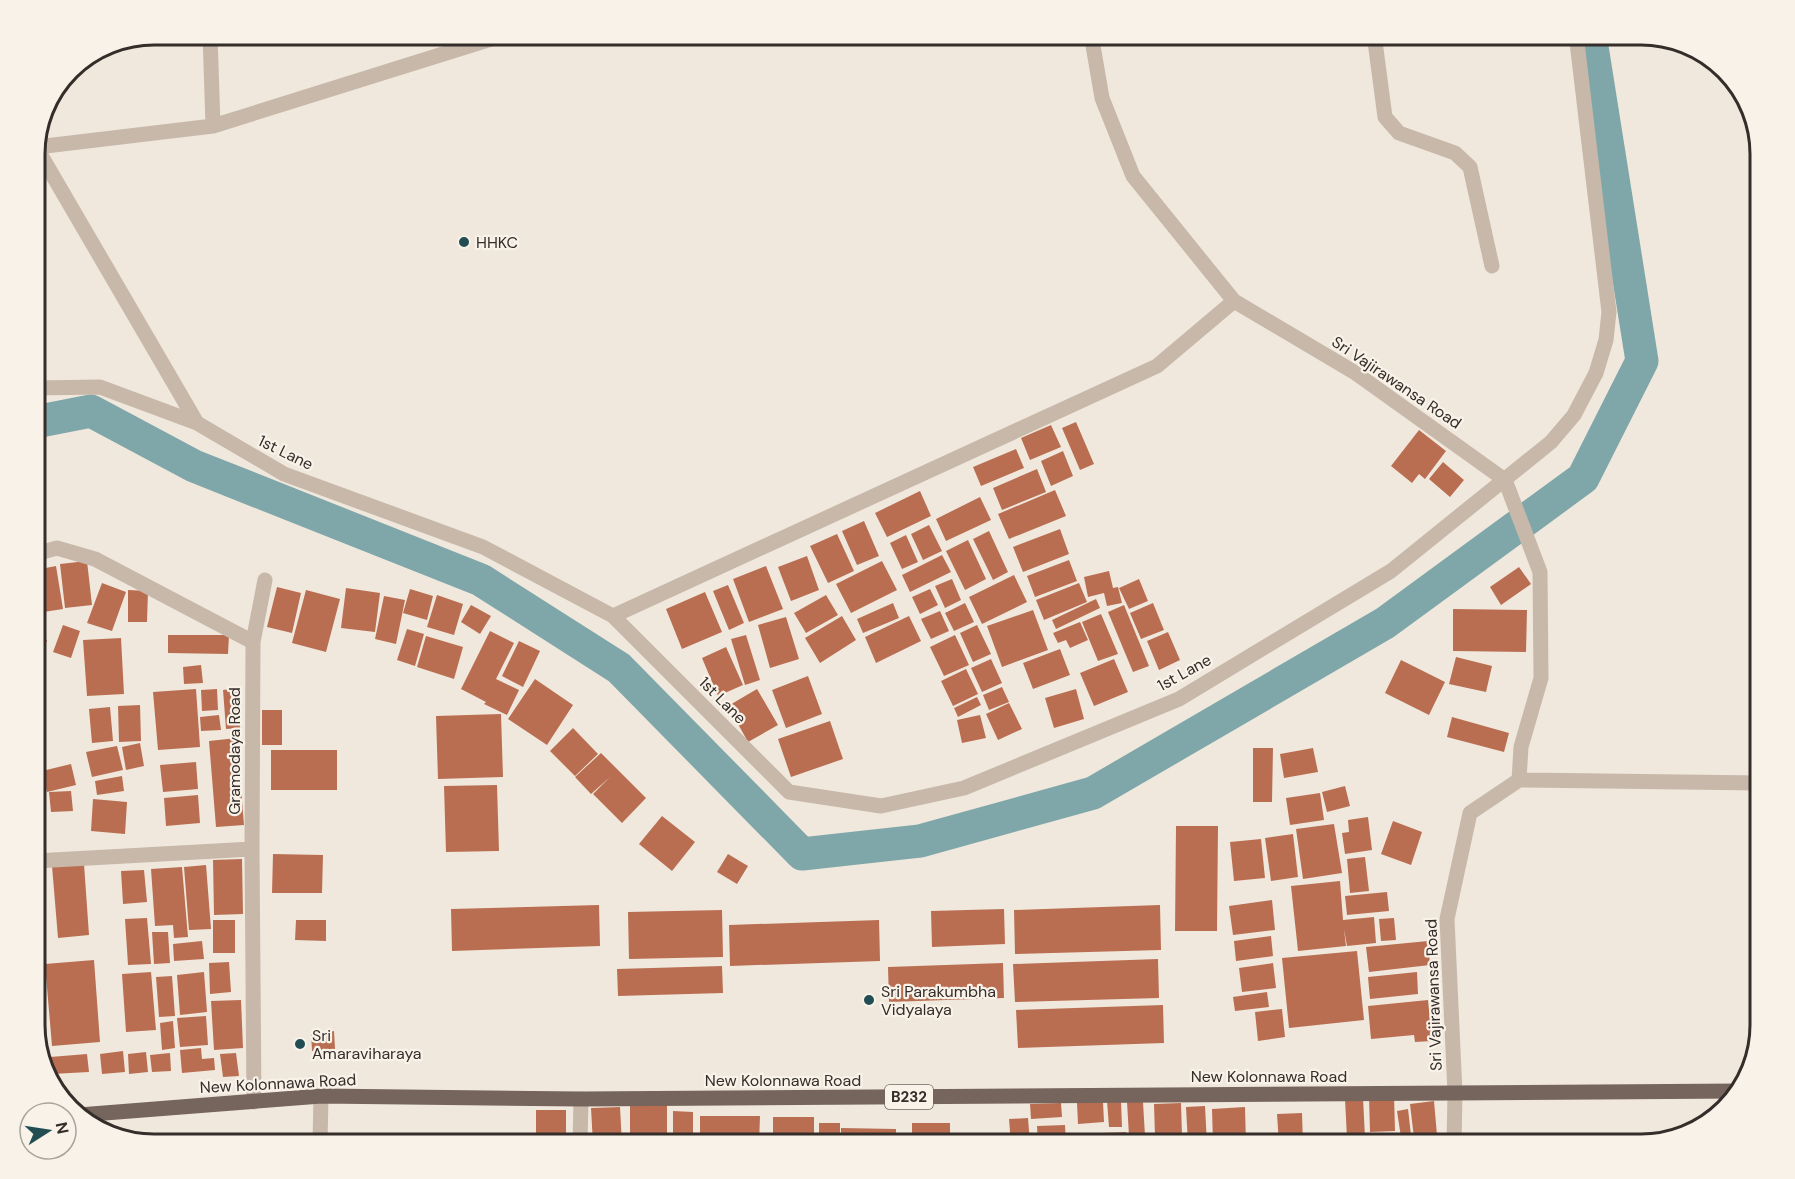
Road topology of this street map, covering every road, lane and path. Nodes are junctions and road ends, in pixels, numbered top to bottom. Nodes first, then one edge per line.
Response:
1 (210, 45) edge
2 (472, 45) edge
3 (1093, 45) edge
4 (1375, 45) edge
5 (1577, 45) edge
6 (213, 126) junction
7 (45, 145) edge
8 (45, 161) edge
9 (1492, 266) dead end
10 (1234, 302) junction
11 (45, 388) edge
12 (197, 423) junction
13 (1505, 480) junction
14 (45, 551) edge
15 (266, 580) dead end
16 (613, 616) junction
17 (253, 642) junction
18 (1519, 780) junction
19 (1750, 783) edge
20 (252, 849) junction
21 (45, 860) edge
22 (1728, 1091) edge
23 (1455, 1093) junction
24 (321, 1096) junction
25 (581, 1099) junction
26 (254, 1102) junction
27 (91, 1114) edge
28 (320, 1134) edge
29 (580, 1134) edge
30 (1454, 1134) edge

1 - 6 street
2 - 6 street, 1st Lane
3 - 10 street, Sri Vajirawansa Road
4 - 9 street
5 - 13 street, 1st Lane
6 - 7 street, 1st Lane
8 - 12 street, 1st Lane
10 - 13 street, Sri Vajirawansa Road
10 - 16 street
11 - 12 street
12 - 16 street, 1st Lane
13 - 16 street, 1st Lane
13 - 18 street
14 - 17 street
15 - 17 street, Gramodaya Road
17 - 20 street, Gramodaya Road
18 - 19 street
18 - 23 street, Sri Vajirawansa Road
20 - 21 street
20 - 26 street, Gramodaya Road
22 - 23 main road, New Kolonnawa Road / B232
23 - 25 main road, New Kolonnawa Road / B232
23 - 30 street, Sri Vajirawansa Road
24 - 25 main road, New Kolonnawa Road / B232
24 - 26 main road, New Kolonnawa Road / B232
24 - 28 street
25 - 29 street
26 - 27 main road, New Kolonnawa Road / B232

